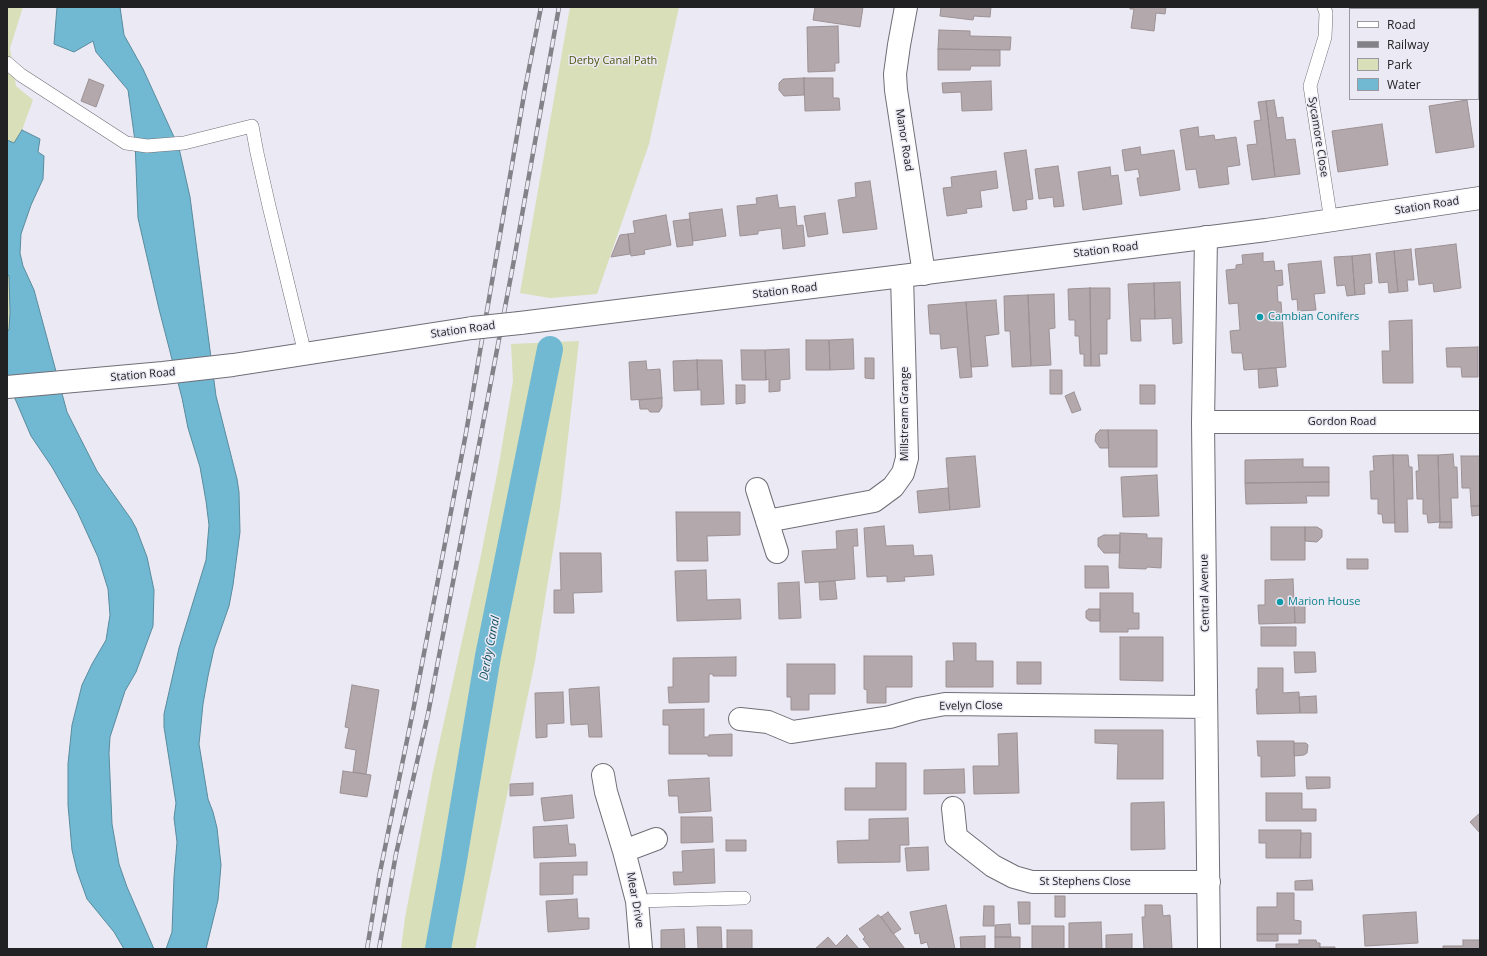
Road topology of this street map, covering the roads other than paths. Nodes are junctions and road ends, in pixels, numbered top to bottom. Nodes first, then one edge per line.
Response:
1 (906, 7) edge
2 (1324, 7) edge
3 (7, 63) edge
4 (1480, 198) edge
5 (1331, 221) junction
6 (1206, 237) junction
7 (924, 274) junction
8 (902, 276) junction
9 (305, 354) junction
10 (7, 387) edge
11 (1203, 422) junction
12 (1480, 422) edge
13 (757, 489) dead end
14 (767, 521) junction
15 (777, 552) dead end
16 (1206, 707) junction
17 (740, 719) dead end
18 (603, 775) dead end
19 (953, 808) dead end
20 (656, 839) dead end
21 (624, 851) junction
22 (1209, 882) junction
23 (744, 898) dead end
24 (637, 901) junction
25 (641, 949) edge
26 (1209, 949) edge

1 - 7 street, Manor Road
2 - 5 lane, Sycamore Close
3 - 9 lane
4 - 5 street, Station Road
5 - 6 street, Station Road
6 - 7 street, Station Road
6 - 11 street, Central Avenue
7 - 8 street, Station Road
8 - 9 street, Station Road, bridge
8 - 14 street, Millstream Grange
9 - 10 street, Station Road
11 - 12 street, Gordon Road
11 - 16 street, Central Avenue
13 - 14 street
14 - 15 street
16 - 17 street, Evelyn Close
16 - 22 street, Central Avenue
18 - 21 street, Mear Drive
19 - 22 street, St Stephens Close
20 - 21 street
21 - 24 street, Mear Drive
22 - 26 street, Central Avenue
23 - 24 lane
24 - 25 street, Mear Drive

